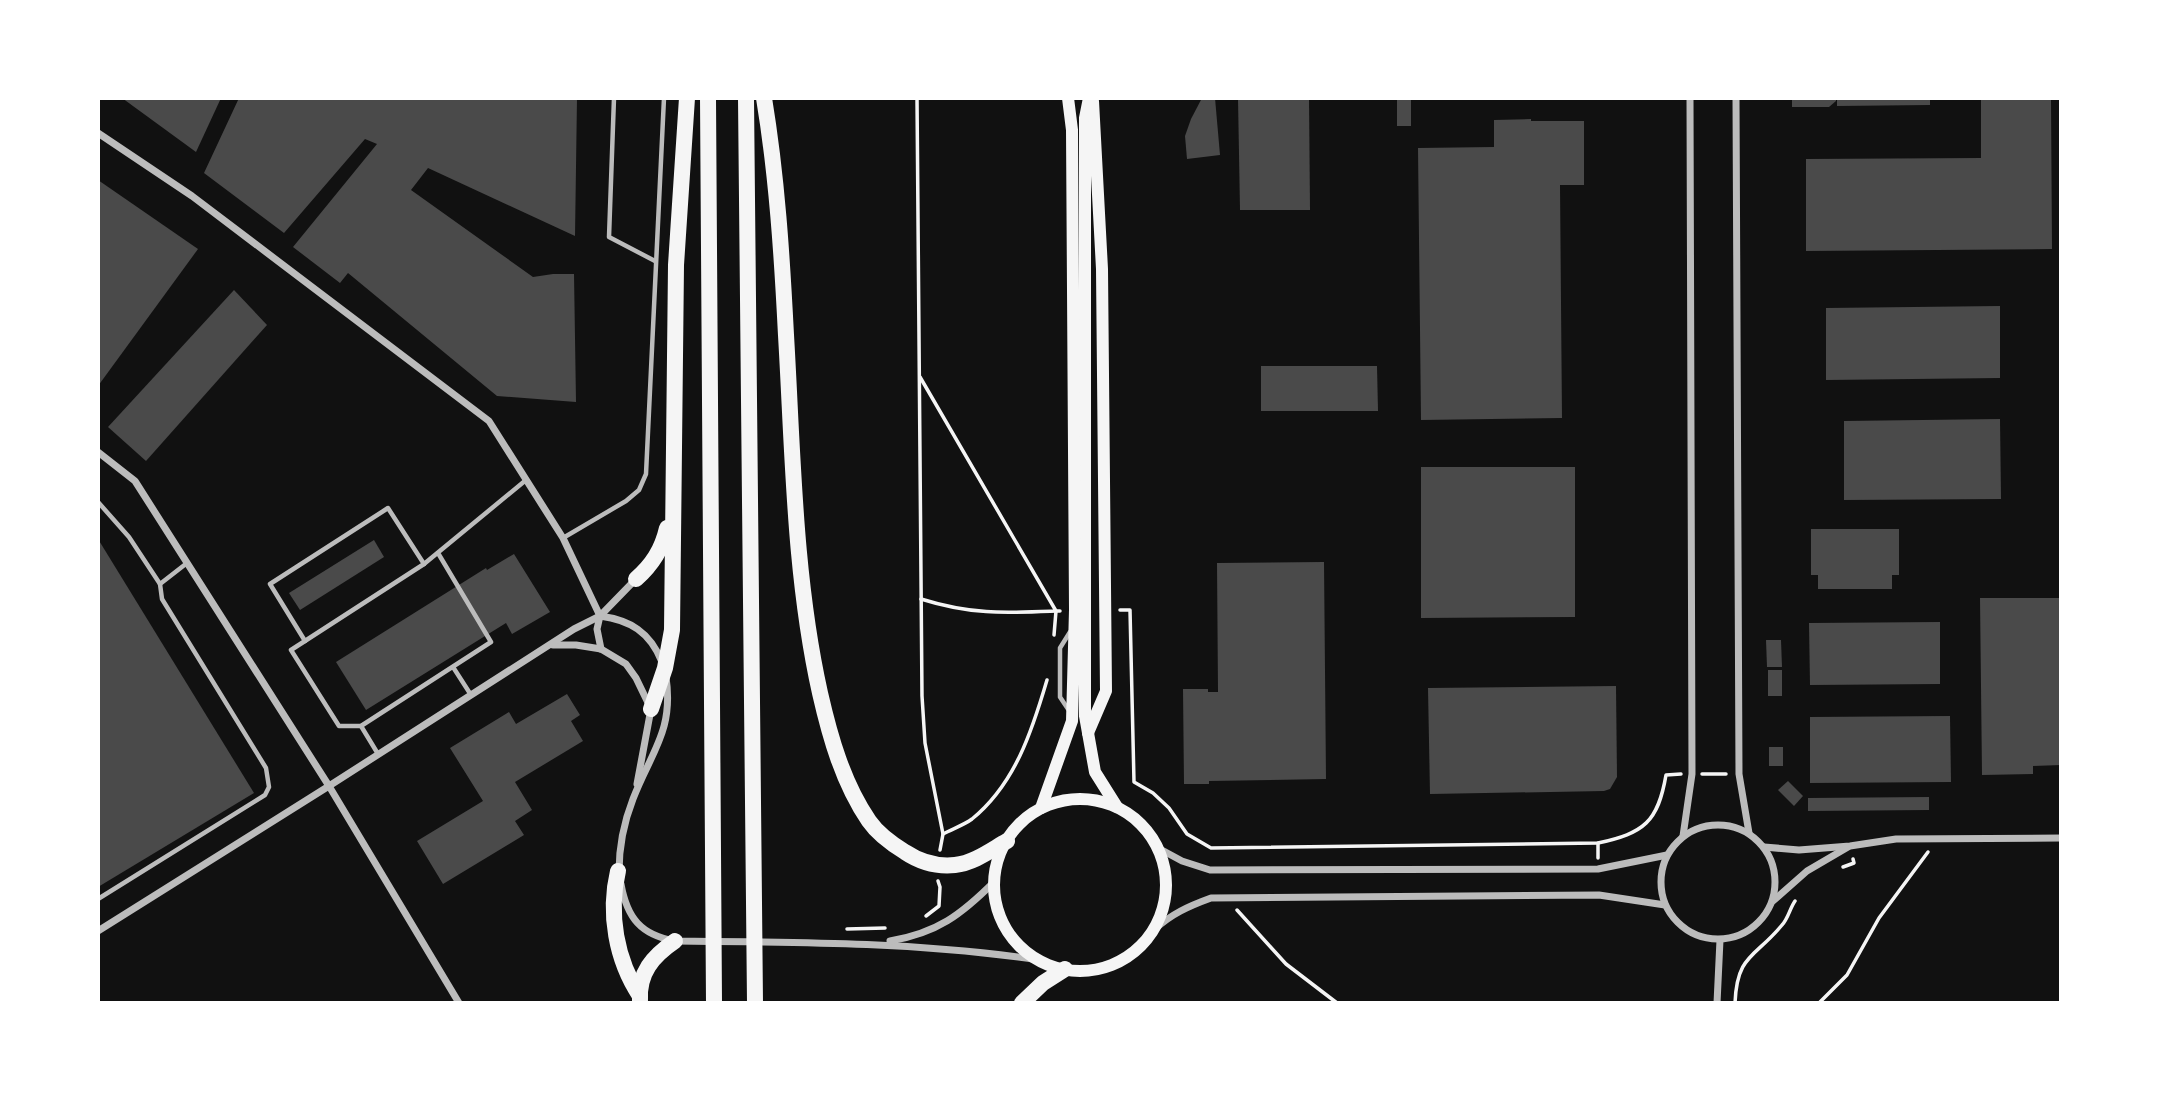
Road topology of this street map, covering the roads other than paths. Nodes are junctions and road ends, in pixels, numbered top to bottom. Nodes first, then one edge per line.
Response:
1 (614, 98) edge
2 (664, 98) edge
3 (687, 98) edge
4 (708, 98) edge
5 (746, 98) edge
6 (764, 98) edge
7 (1068, 98) edge
8 (1091, 98) edge
9 (1689, 98) edge
10 (1735, 98) edge
11 (98, 133) edge
12 (655, 261) junction
13 (98, 452) edge
14 (527, 480) junction
15 (98, 502) edge
16 (672, 509) junction
17 (563, 538) junction
18 (438, 553) junction
19 (187, 563) junction
20 (424, 565) junction
21 (636, 579) joint
22 (160, 584) junction
23 (600, 616) junction
24 (305, 641) junction
25 (549, 645) junction
26 (601, 649) junction
27 (453, 667) junction
28 (665, 668) junction
29 (471, 695) junction
30 (651, 709) junction
31 (1079, 715) junction
32 (361, 726) junction
33 (1088, 734) junction
34 (378, 755) junction
35 (329, 786) junction
36 (634, 795) junction
37 (1117, 807) junction
38 (1041, 808) junction
39 (1749, 833) junction
40 (1683, 836) junction
41 (2061, 838) edge
42 (1007, 841) junction
43 (1850, 846) junction
44 (1158, 848) junction
45 (1764, 848) junction
46 (1667, 855) junction
47 (618, 870) junction
48 (995, 881) junction
49 (98, 899) edge
50 (1772, 902) junction
51 (1665, 905) junction
52 (1154, 930) junction
53 (98, 931) edge
54 (1720, 940) junction
55 (675, 941) junction
56 (875, 943) junction
57 (1039, 960) junction
58 (1065, 969) junction
59 (640, 1000) edge
60 (459, 1003) edge
61 (714, 1003) edge
62 (755, 1003) edge
63 (1022, 1003) edge
64 (1717, 1003) edge

1 - 12 lane
2 - 12 lane
3 - 16 highway
4 - 61 highway
5 - 62 highway
6 - 42 highway
7 - 31 main road
8 - 31 main road
8 - 33 main road
9 - 40 street
10 - 39 street
11 - 14 street
12 - 17 lane
13 - 19 street
14 - 17 street
14 - 18 lane
15 - 22 lane
16 - 21 highway
16 - 28 highway
17 - 23 street
18 - 20 lane
18 - 27 lane
19 - 22 lane
19 - 35 street
20 - 24 lane
20 - 24 lane
21 - 23 street
22 - 49 lane
23 - 25 street
23 - 26 street
23 - 28 street
24 - 32 lane
25 - 26 street
25 - 29 street
26 - 30 street
27 - 29 lane
27 - 32 lane
28 - 30 highway
28 - 36 street
29 - 34 street
30 - 36 street
31 - 33 main road
31 - 38 main road
32 - 34 lane
33 - 37 main road
34 - 35 street
35 - 53 street
35 - 60 street
36 - 47 street
37 - 38 main road
37 - 44 main road
38 - 42 main road
39 - 40 street
39 - 45 street
40 - 46 street
41 - 43 street
42 - 48 main road
43 - 45 street
43 - 50 street
44 - 46 street
44 - 52 main road
45 - 50 street
46 - 51 street
47 - 55 street
47 - 59 highway
48 - 56 street
48 - 57 main road
50 - 54 street
51 - 52 street
51 - 54 street
52 - 58 main road
54 - 64 street
55 - 56 street
55 - 59 highway
56 - 57 street
57 - 58 main road
58 - 63 highway

